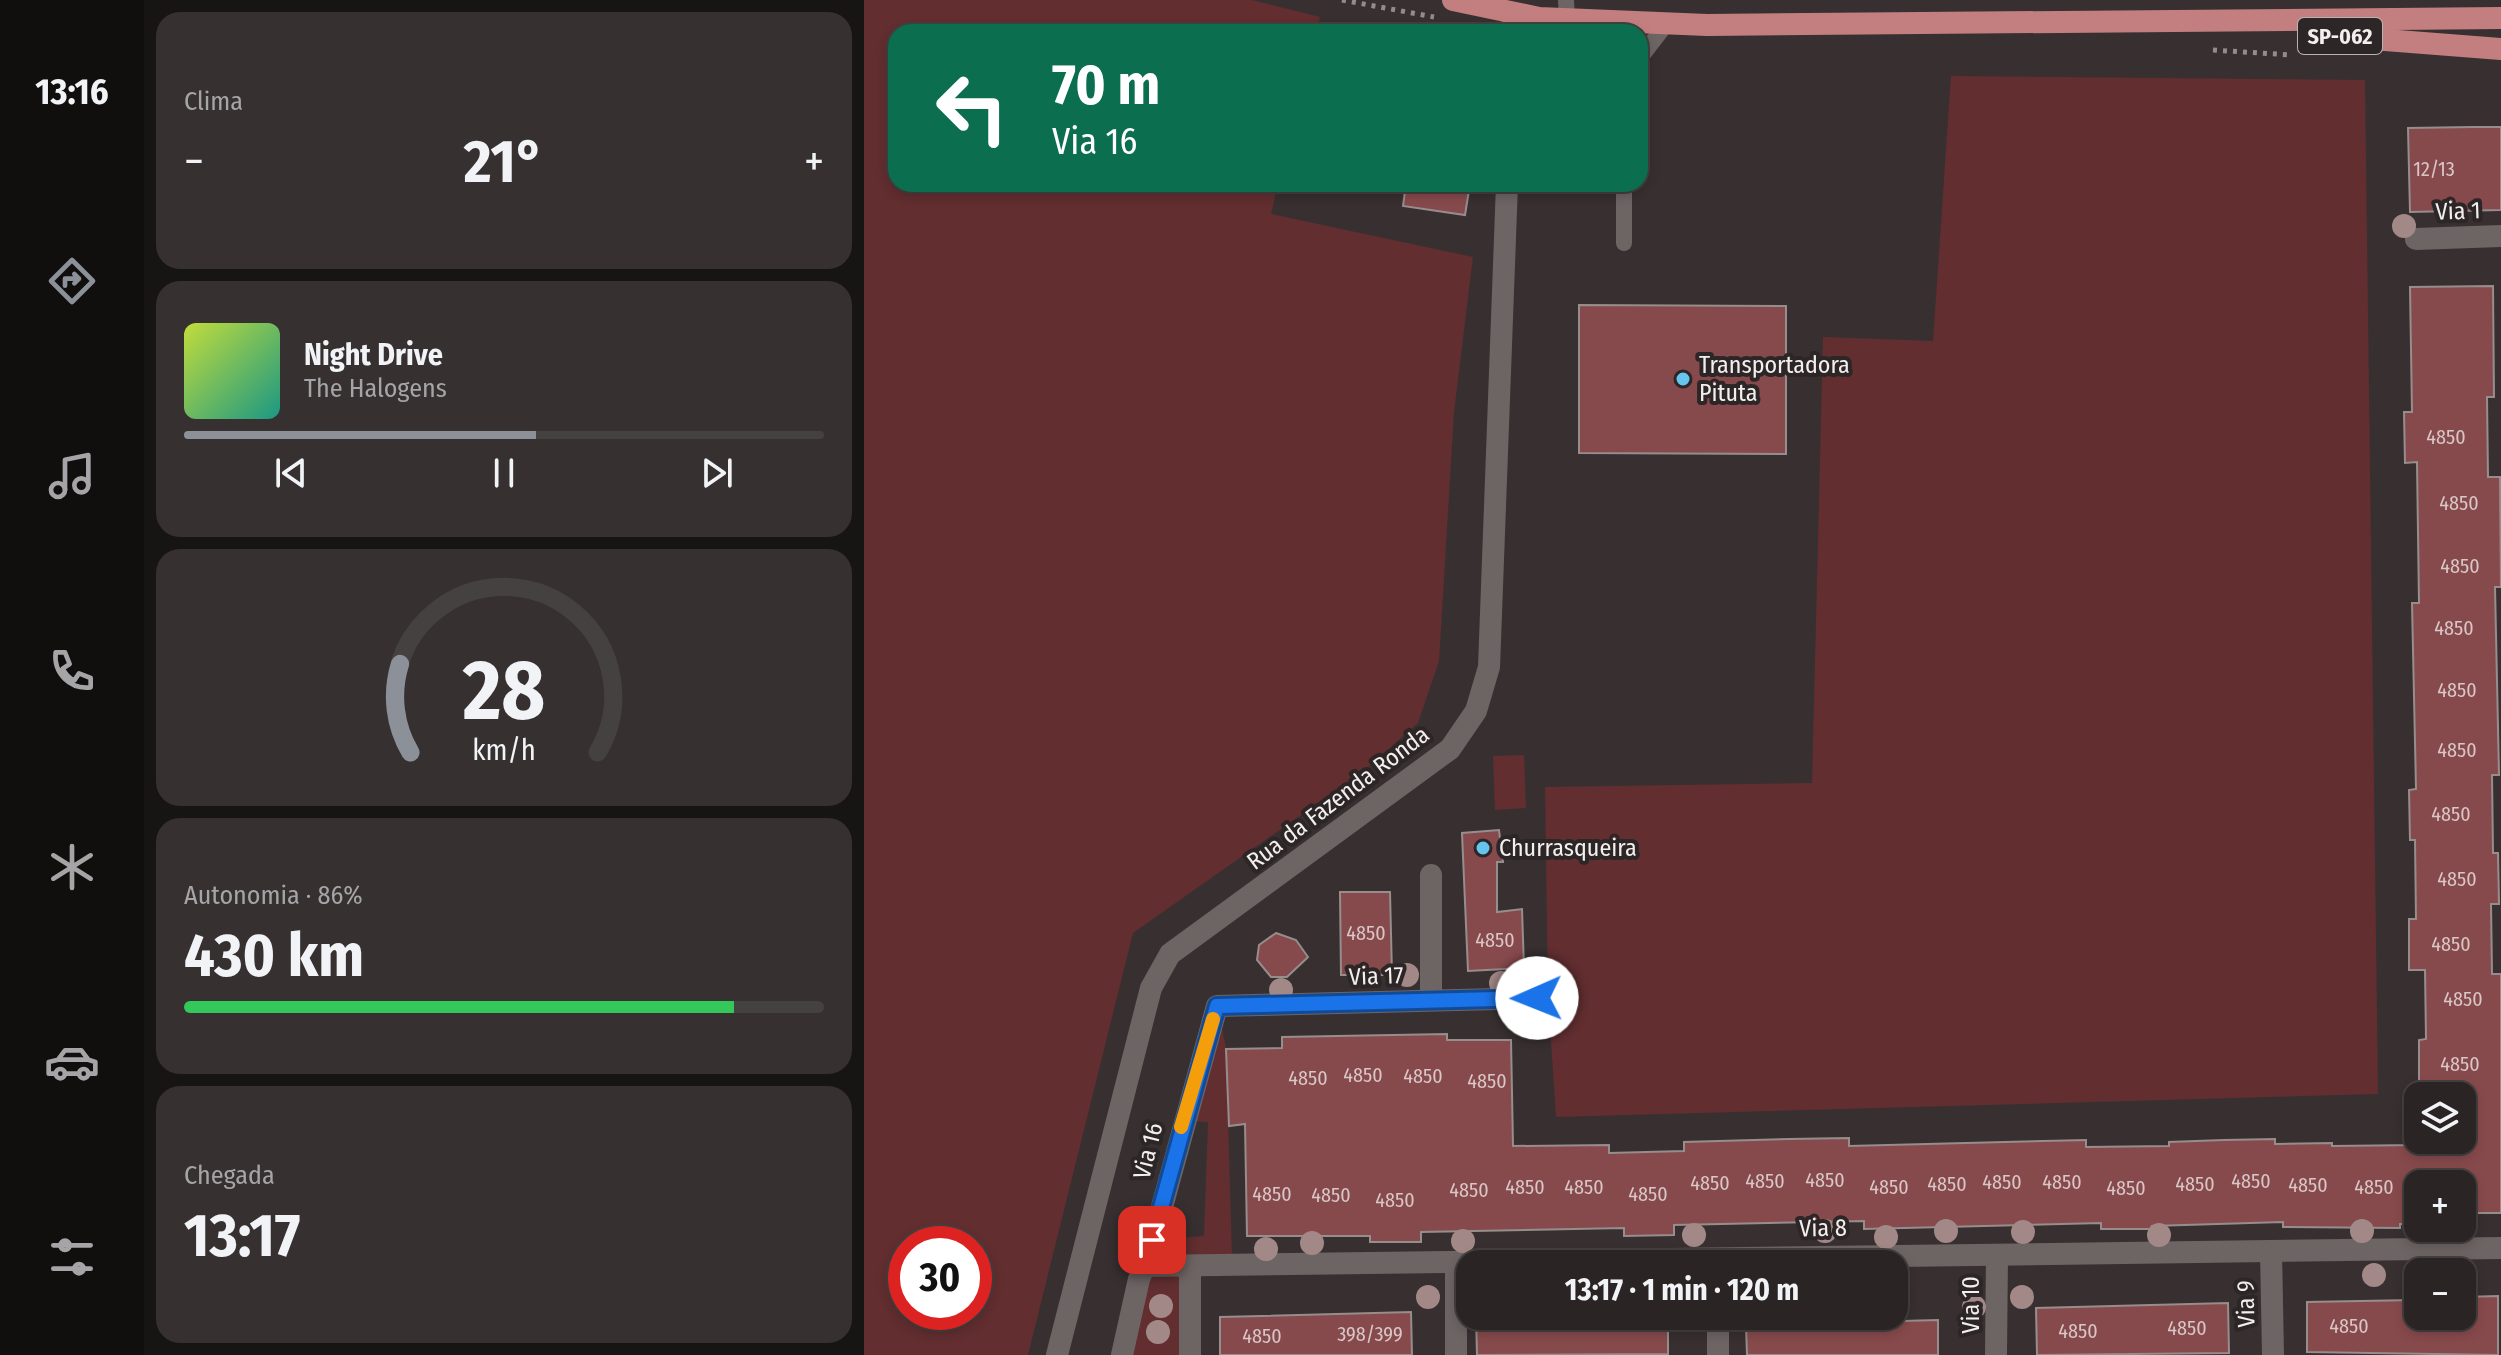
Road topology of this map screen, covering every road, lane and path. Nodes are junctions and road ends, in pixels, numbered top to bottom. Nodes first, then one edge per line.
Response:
1 (1342, 0) edge
2 (1453, 0) edge
3 (1435, 17) dead end
4 (1570, 17) edge
5 (2501, 18) edge
6 (1512, 23) edge
7 (1667, 23) junction
8 (2179, 23) junction
9 (1648, 48) edge
10 (2501, 49) edge
11 (1507, 192) edge
12 (1624, 192) edge
13 (2501, 236) edge
14 (2416, 239) dead end
15 (1624, 243) dead end
16 (1431, 875) dead end
17 (1537, 998) dead end
18 (1431, 1000) junction
19 (1217, 1006) joint
20 (2501, 1248) edge
21 (2271, 1251) junction
22 (1908, 1253) edge
23 (1997, 1255) junction
24 (1456, 1263) edge
25 (1145, 1266) junction
26 (1190, 1266) junction
27 (1456, 1330) edge
28 (1718, 1330) edge
29 (1057, 1355) edge
30 (1122, 1355) edge
31 (1190, 1355) edge
32 (1456, 1355) edge
33 (1718, 1355) edge
34 (1996, 1355) edge
35 (2273, 1355) edge

1 - 3 path
2 - 6 main road, SP-062
4 - 6 main road, SP-062
4 - 7 main road, SP-062
5 - 8 main road, SP-062
7 - 8 main road, SP-062
7 - 9 lane
8 - 10 main road, SP-062
11 - 29 street, Rua da Fazenda Ronda
12 - 15 lane
13 - 14 street, Via 1
16 - 18 street
17 - 18 street, Via 17
18 - 19 street, Via 17
19 - 25 street, Via 16
20 - 21 street, Via 8
21 - 23 street, Via 8
21 - 35 street, Via 9
22 - 23 street, Via 8
23 - 34 street, Via 10
24 - 26 street, Via 8
25 - 26 street, Via 8
25 - 30 street, Via 16
26 - 31 street
27 - 32 street
28 - 33 street

